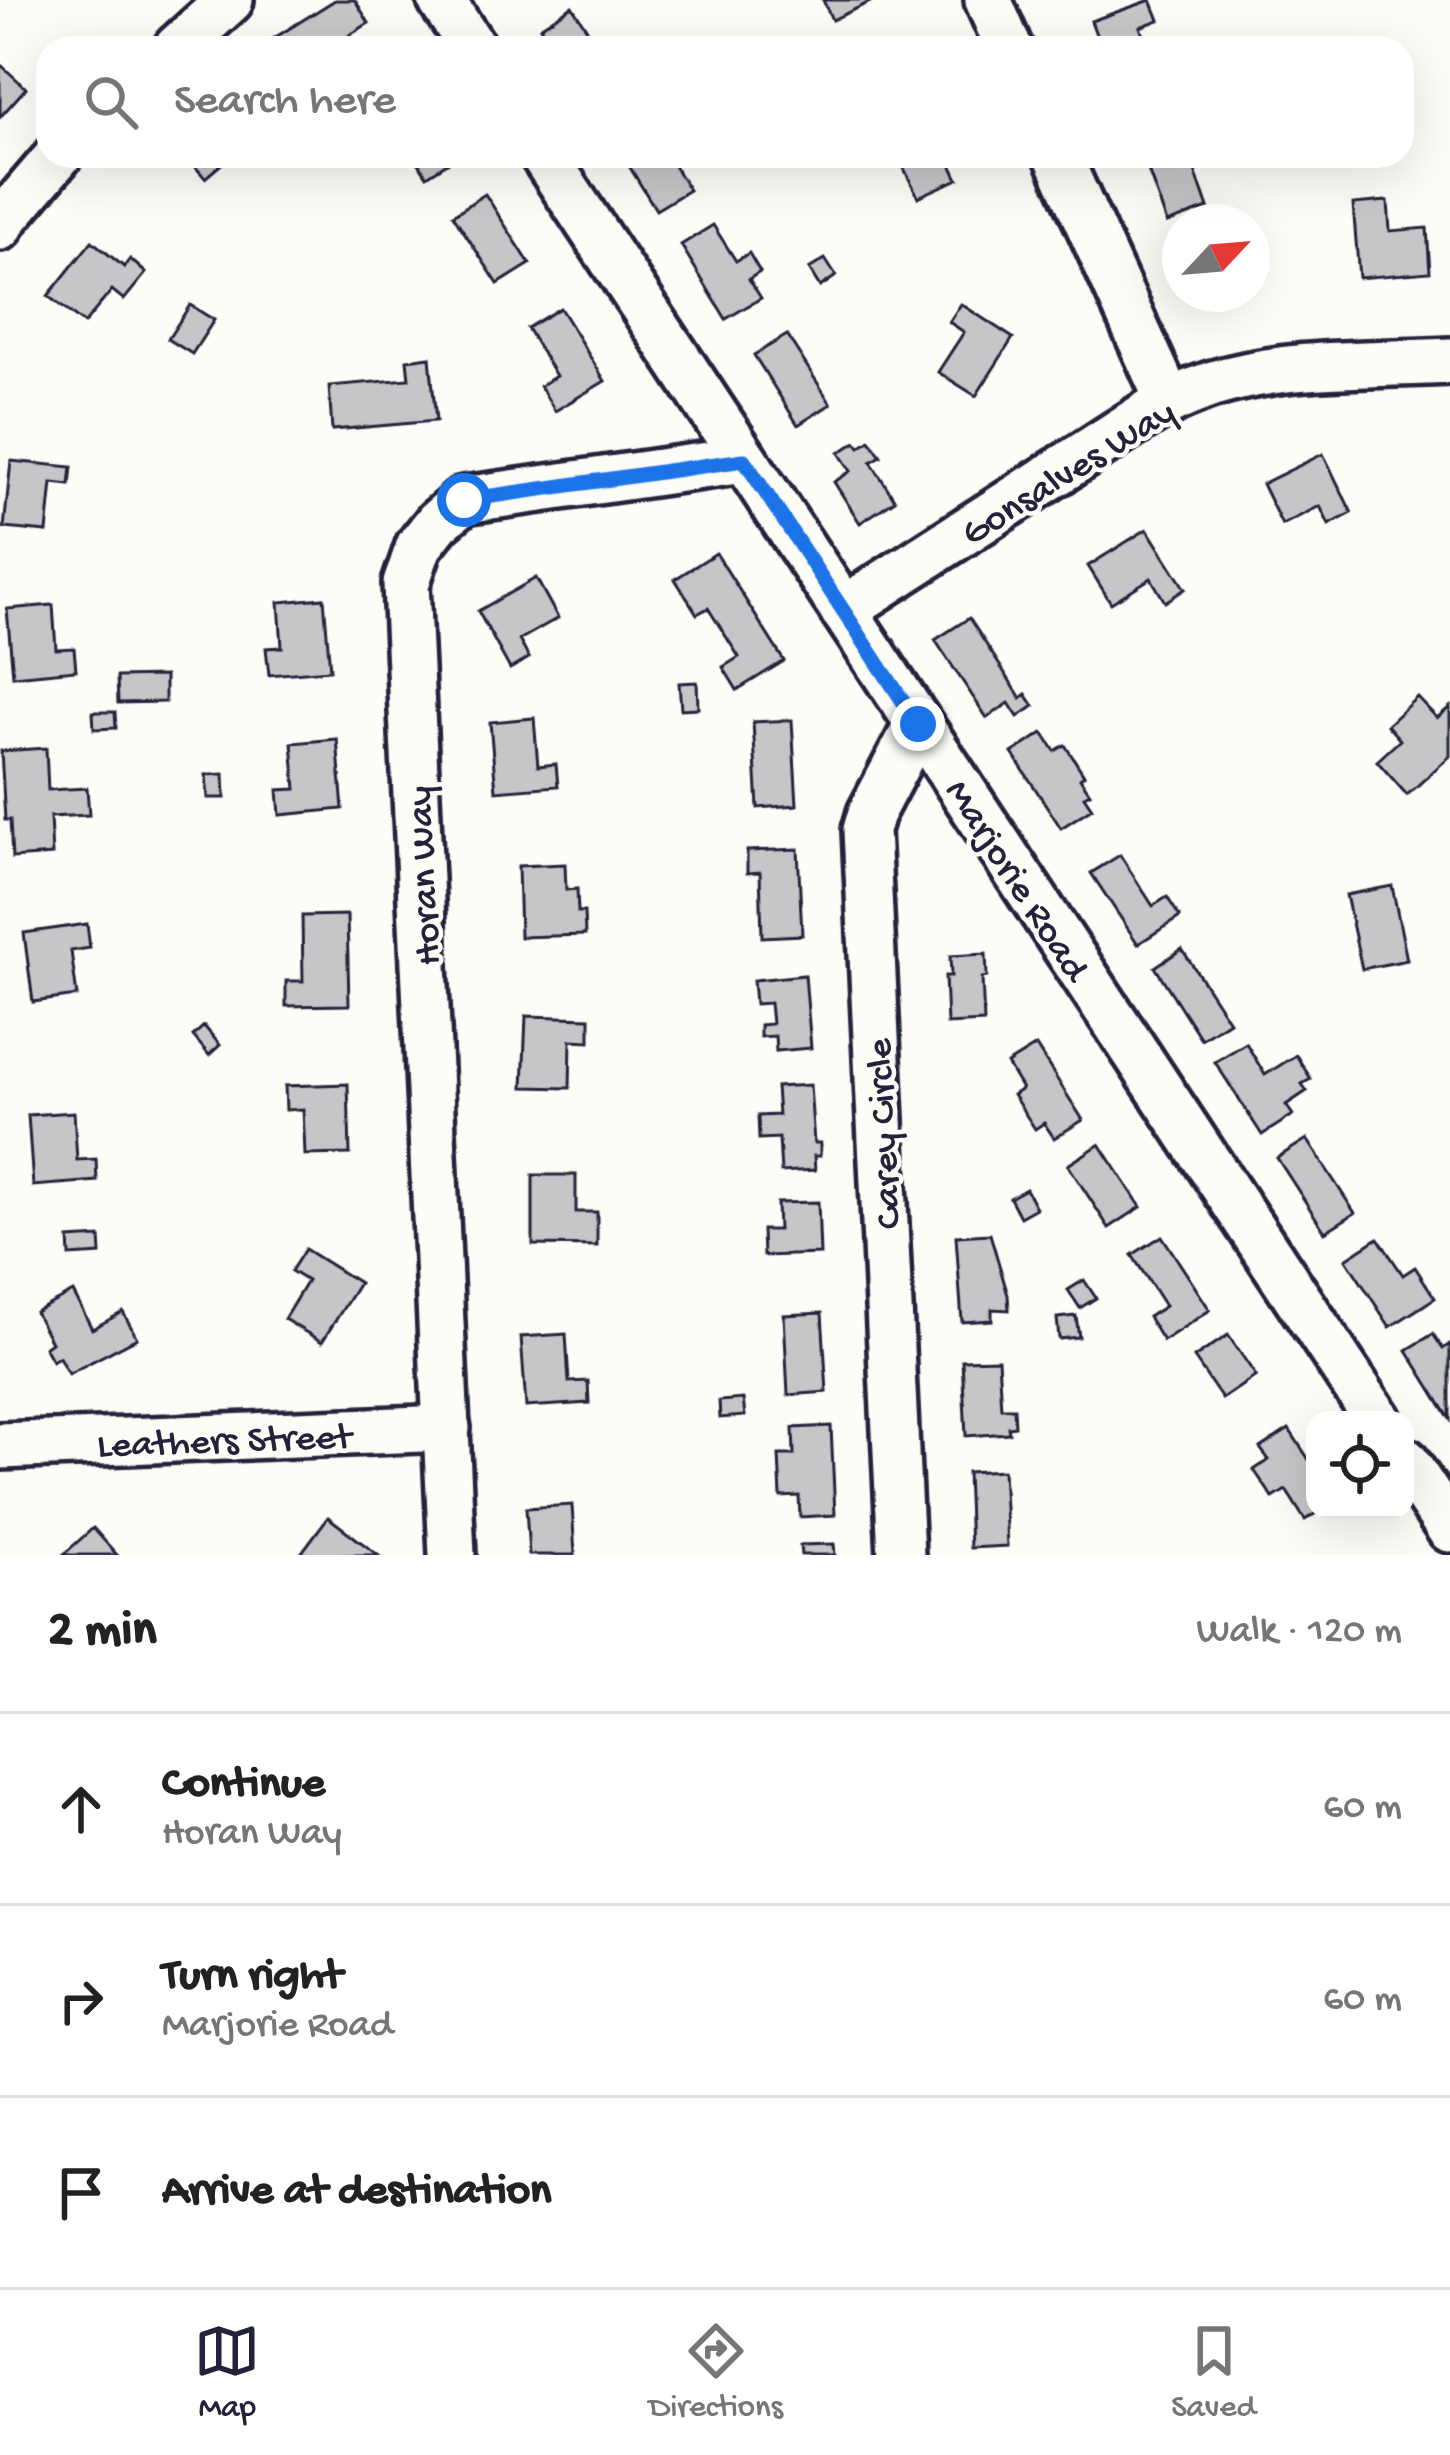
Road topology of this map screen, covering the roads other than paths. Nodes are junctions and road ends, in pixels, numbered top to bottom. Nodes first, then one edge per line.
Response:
1 (230, 0) edge
2 (441, 0) edge
3 (988, 0) edge
4 (190, 36) edge
5 (464, 36) edge
6 (1004, 36) edge
7 (48, 168) edge
8 (552, 168) edge
9 (1063, 168) edge
10 (0, 227) edge
11 (1450, 362) edge
12 (1169, 402) junction
13 (744, 460) junction
14 (842, 610) junction
15 (918, 724) junction
16 (1372, 1411) edge
17 (447, 1428) junction
18 (0, 1446) edge
19 (1414, 1475) edge
20 (1450, 1529) edge
21 (452, 1555) edge
22 (901, 1555) edge

1 - 4 street
2 - 5 street
3 - 6 street
7 - 10 street
8 - 13 street, Marjorie Road
9 - 12 street
11 - 12 street, Gonsalves Way
12 - 14 street, Gonsalves Way
13 - 14 street, Marjorie Road
13 - 17 street, Horan Way
14 - 15 street, Marjorie Road
15 - 16 street, Marjorie Road
15 - 22 street, Carey Circle
17 - 18 street, Leathers Street
17 - 21 street, Horan Way
19 - 20 street

